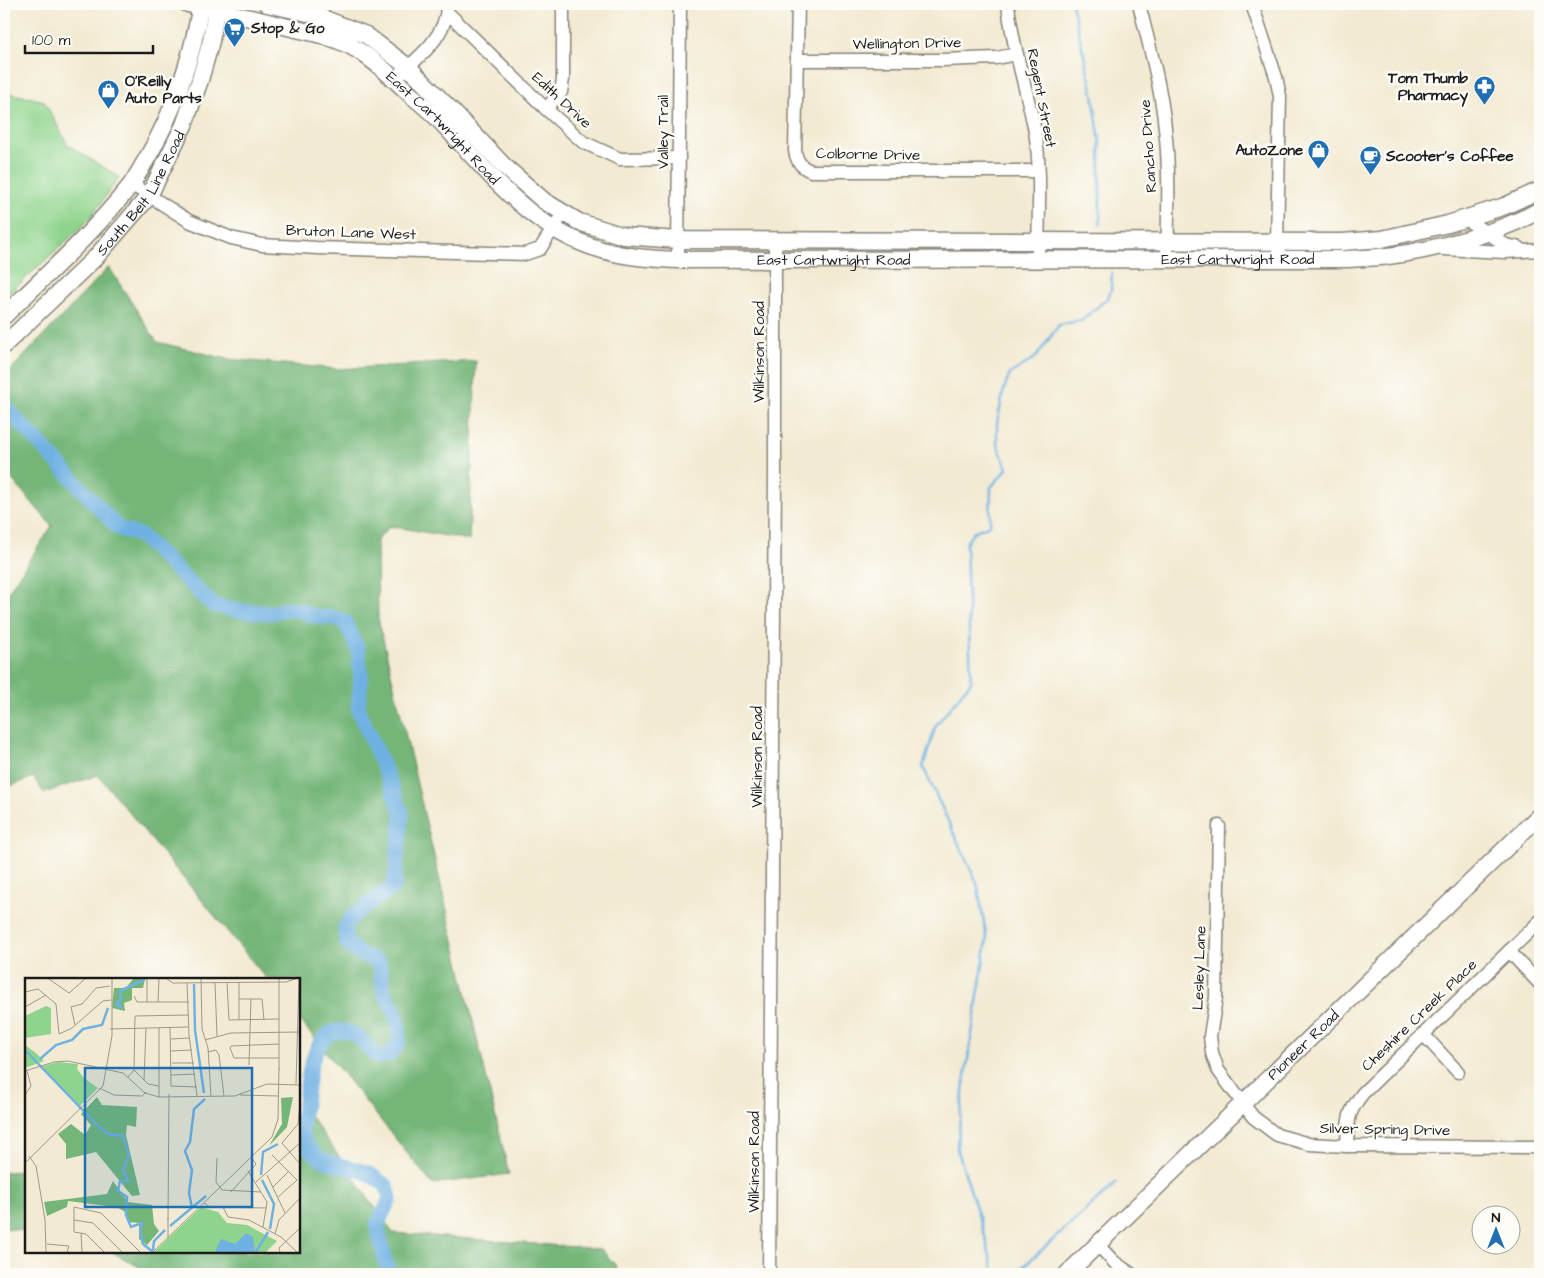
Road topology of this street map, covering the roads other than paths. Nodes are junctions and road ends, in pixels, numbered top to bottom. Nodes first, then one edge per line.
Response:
1 (267, 4) edge
2 (563, 4) edge
3 (680, 4) edge
4 (798, 4) edge
5 (1008, 4) edge
6 (1139, 4) edge
7 (1252, 4) edge
8 (205, 5) edge
9 (447, 8) edge
10 (1017, 54) junction
11 (798, 60) junction
12 (408, 67) junction
13 (394, 79) junction
14 (546, 109) junction
15 (679, 158) junction
16 (1038, 171) junction
17 (131, 184) junction
18 (1540, 190) edge
19 (149, 196) junction
20 (1540, 210) edge
21 (563, 213) junction
22 (1465, 219) junction
23 (552, 230) junction
24 (1487, 233) junction
25 (1409, 234) junction
26 (678, 240) junction
27 (775, 240) junction
28 (1038, 241) junction
29 (1168, 242) junction
30 (1432, 248) junction
31 (1535, 249) edge
32 (1280, 250) junction
33 (1411, 252) junction
34 (1038, 259) junction
35 (1167, 259) junction
36 (678, 260) junction
37 (776, 260) junction
38 (4, 316) edge
39 (8, 341) edge
40 (1539, 820) edge
41 (1218, 826) dead end
42 (1540, 921) edge
43 (1509, 951) junction
44 (1540, 984) edge
45 (1423, 1034) junction
46 (1458, 1072) dead end
47 (1243, 1103) junction
48 (1346, 1146) junction
49 (1540, 1147) edge
50 (1098, 1244) junction
51 (769, 1274) edge
52 (1067, 1274) edge
53 (1131, 1274) edge

1 - 12 main road, East Cartwright Road
2 - 14 street
3 - 15 street, Valley Trail
4 - 11 street, Colborne Drive
5 - 10 street, Regent Street
6 - 29 street, Rancho Drive
7 - 32 street
8 - 13 main road, East Cartwright Road
8 - 17 main road, South Belt Line Road
8 - 19 main road, South Belt Line Road
9 - 12 street
9 - 14 street, Edith Drive
10 - 11 street, Wellington Drive
10 - 16 street, Regent Street
11 - 16 street, Colborne Drive
12 - 13 street
12 - 21 main road, East Cartwright Road
13 - 23 main road, East Cartwright Road
14 - 15 street, Edith Drive
15 - 26 street, Valley Trail
16 - 28 street, Regent Street
17 - 19 street, Bruton Lane West
17 - 38 main road, South Belt Line Road
18 - 22 main road, East Cartwright Road
19 - 23 street, Bruton Lane West
19 - 39 main road, South Belt Line Road
20 - 24 main road, East Cartwright Road
21 - 23 street, Bruton Lane West
21 - 26 main road, East Cartwright Road
22 - 24 street
22 - 25 main road, East Cartwright Road
23 - 36 main road, East Cartwright Road
24 - 30 main road, East Cartwright Road
24 - 31 street
25 - 32 main road, East Cartwright Road
25 - 33 main road
26 - 27 main road, East Cartwright Road
26 - 36 street, Valley Trail
27 - 28 main road, East Cartwright Road
27 - 37 street, Wilkinson Road
28 - 29 main road, East Cartwright Road
28 - 34 street, Regent Street
29 - 32 main road, East Cartwright Road
29 - 35 street, Rancho Drive
30 - 31 street
30 - 33 main road, East Cartwright Road
32 - 33 main road, East Cartwright Road
32 - 35 main road, East Cartwright Road
34 - 35 main road, East Cartwright Road
34 - 37 main road, East Cartwright Road
36 - 37 main road, East Cartwright Road
37 - 51 street, Wilkinson Road
40 - 47 main road, Pioneer Road
41 - 47 street, Lesley Lane
42 - 43 street, Cheshire Creek Place
43 - 44 street
43 - 45 street, Cheshire Creek Place
45 - 46 street
45 - 48 street, Cheshire Creek Place
47 - 48 street, Silver Spring Drive
47 - 50 main road, Pioneer Road
48 - 49 street, Silver Spring Drive
50 - 52 main road, Pioneer Road
50 - 53 street

